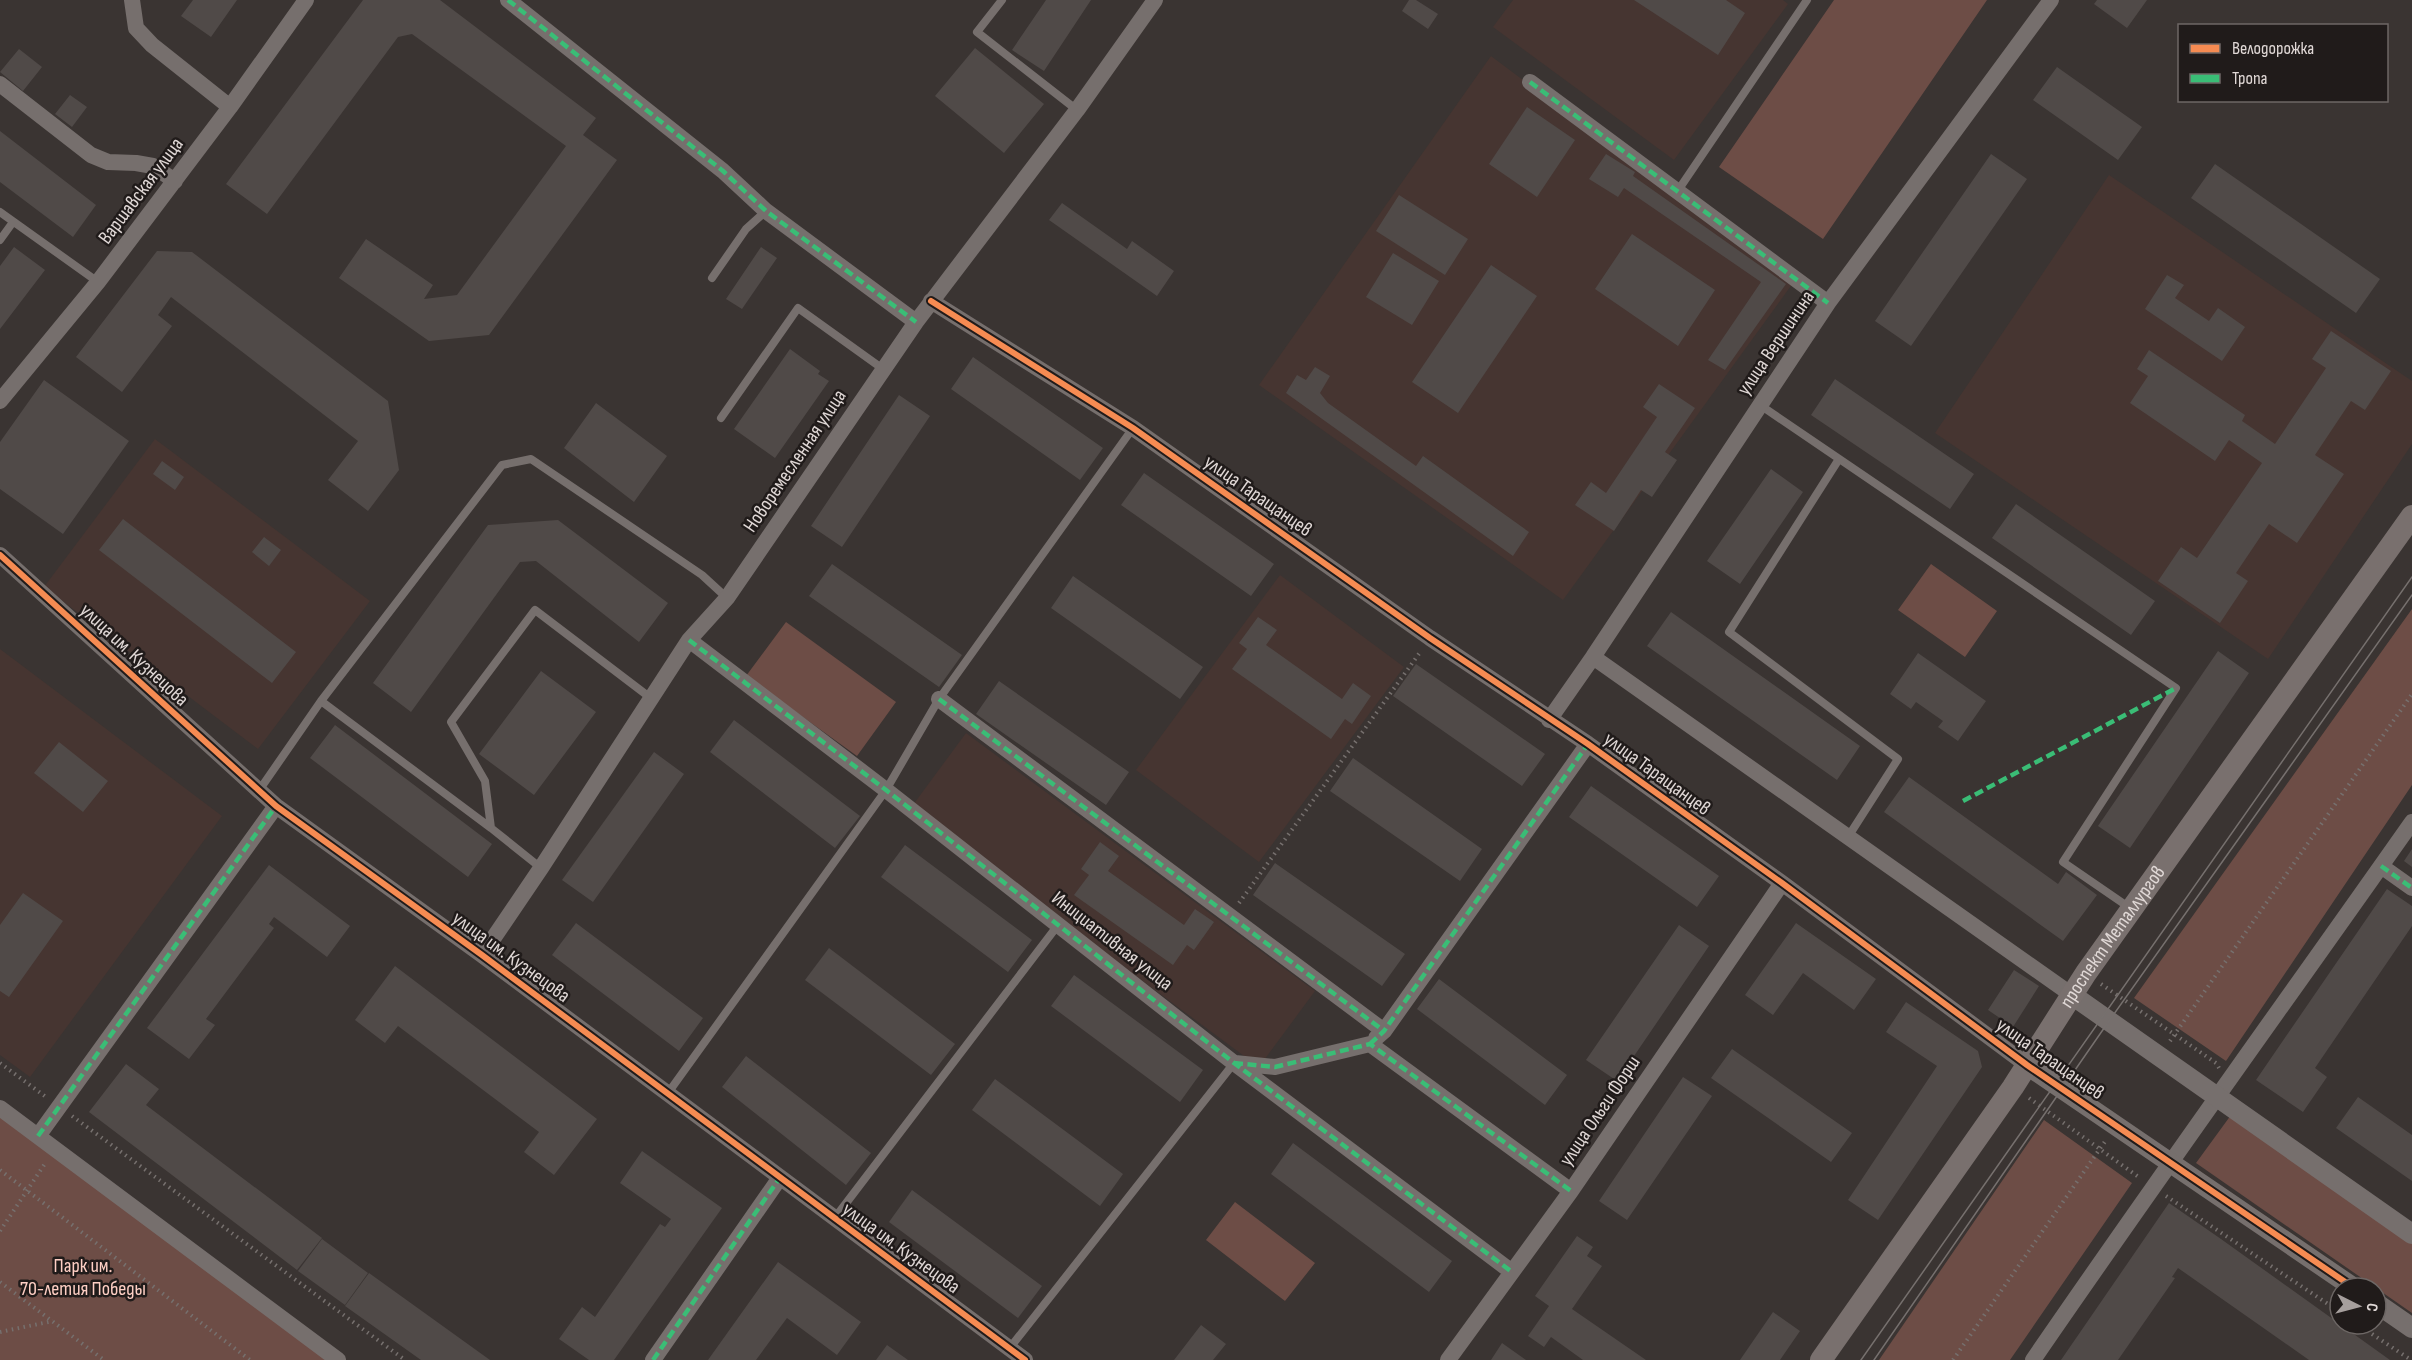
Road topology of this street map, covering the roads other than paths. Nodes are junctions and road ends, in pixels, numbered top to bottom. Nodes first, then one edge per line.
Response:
1 (132, 0) edge
2 (306, 0) edge
3 (508, 0) edge
4 (1002, 0) edge
5 (1155, 0) edge
6 (1807, 0) edge
7 (2051, 0) edge
8 (1530, 82) dead end
9 (0, 84) edge
10 (230, 107) junction
11 (1077, 110) junction
12 (175, 181) junction
13 (1677, 192) junction
14 (766, 211) junction
15 (0, 212) edge
16 (13, 222) junction
17 (0, 240) edge
18 (712, 278) dead end
19 (98, 282) junction
20 (931, 301) junction
21 (1828, 303) junction
22 (916, 322) junction
23 (883, 369) junction
24 (0, 401) edge
25 (1760, 405) junction
26 (721, 418) dead end
27 (1132, 428) junction
28 (1839, 459) junction
29 (2412, 516) edge
30 (0, 555) edge
31 (727, 598) junction
32 (689, 640) junction
33 (1593, 657) junction
34 (652, 699) junction
35 (939, 699) junction
36 (321, 701) junction
37 (1549, 720) junction
38 (1588, 744) junction
39 (886, 790) junction
40 (258, 792) junction
41 (276, 806) junction
42 (2412, 822) edge
43 (491, 828) junction
44 (1848, 837) junction
45 (2380, 866) junction
46 (541, 868) junction
47 (1782, 883) junction
48 (2412, 888) edge
49 (2133, 909) junction
50 (1058, 925) junction
51 (482, 955) junction
52 (2072, 995) junction
53 (1384, 1031) junction
54 (1370, 1044) junction
55 (1234, 1063) junction
56 (2027, 1065) junction
57 (2223, 1091) junction
58 (668, 1093) junction
59 (0, 1108) edge
60 (38, 1136) junction
61 (2171, 1162) junction
62 (779, 1179) junction
63 (1572, 1191) junction
64 (834, 1219) junction
65 (2412, 1234) edge
66 (1512, 1272) junction
67 (2337, 1276) edge
68 (2388, 1311) edge
69 (2412, 1328) edge
70 (1009, 1349) junction
71 (338, 1360) edge
72 (653, 1360) edge
73 (1025, 1360) edge
74 (1448, 1360) edge
75 (1821, 1360) edge
76 (2033, 1360) edge

1 - 10 street
2 - 10 street, Варшавская улица
3 - 14 street
4 - 11 lane
5 - 11 street, Новоремесленная улица
6 - 13 lane
7 - 21 street, улица Вершинина
8 - 13 street
9 - 12 street
10 - 12 street, Варшавская улица
11 - 20 street, Новоремесленная улица
12 - 19 street, Варшавская улица
13 - 21 street
14 - 18 lane
14 - 22 street
15 - 16 lane
16 - 17 lane
16 - 19 lane
19 - 24 street, Варшавская улица
20 - 22 street, Новоремесленная улица
20 - 27 street, улица Таращанцев
21 - 25 street, улица Вершинина
22 - 23 street, Новоремесленная улица
23 - 26 lane
23 - 31 street, Новоремесленная улица
25 - 28 lane
25 - 33 street, улица Вершинина
27 - 35 lane
27 - 37 street, улица Таращанцев
28 - 44 lane
28 - 49 lane
29 - 49 main road, проспект Металлургов
30 - 40 street, улица им. Кузнецова
31 - 32 street, Новоремесленная улица
31 - 36 lane
32 - 34 street, Новоремесленная улица
32 - 39 street, Инициативная улица
33 - 37 street, улица Вершинина
33 - 44 street
34 - 43 lane
34 - 46 street, Новоремесленная улица
35 - 39 lane
35 - 53 street
36 - 40 lane
36 - 43 lane
37 - 38 street, улица Таращанцев
38 - 47 street, улица Таращанцев
38 - 53 street
39 - 50 street, Инициативная улица
39 - 58 lane
40 - 41 street, улица им. Кузнецова
41 - 51 street, улица им. Кузнецова
41 - 60 street
42 - 45 street
43 - 46 lane
44 - 52 street
45 - 48 street
45 - 57 street
46 - 51 street, Новоремесленная улица
47 - 56 street, улица Таращанцев
47 - 63 street, улица Ольги Форш
49 - 52 main road, проспект Металлургов
50 - 55 street, Инициативная улица
50 - 64 lane
51 - 58 street, улица им. Кузнецова
52 - 56 main road, проспект Металлургов
52 - 57 street
53 - 54 street
54 - 55 street
54 - 63 street
55 - 66 street, Инициативная улица
55 - 70 lane
56 - 61 street, улица Таращанцев
56 - 75 main road, проспект Металлургов
57 - 61 street
57 - 65 street
58 - 62 street, улица им. Кузнецова
59 - 60 street
60 - 71 street
61 - 67 street, улица Таращанцев
61 - 76 street
62 - 64 street, улица им. Кузнецова
62 - 72 street
63 - 66 street, улица Ольги Форш
64 - 70 street, улица им. Кузнецова
66 - 74 street, улица Ольги Форш
68 - 69 street
70 - 73 street, улица им. Кузнецова

